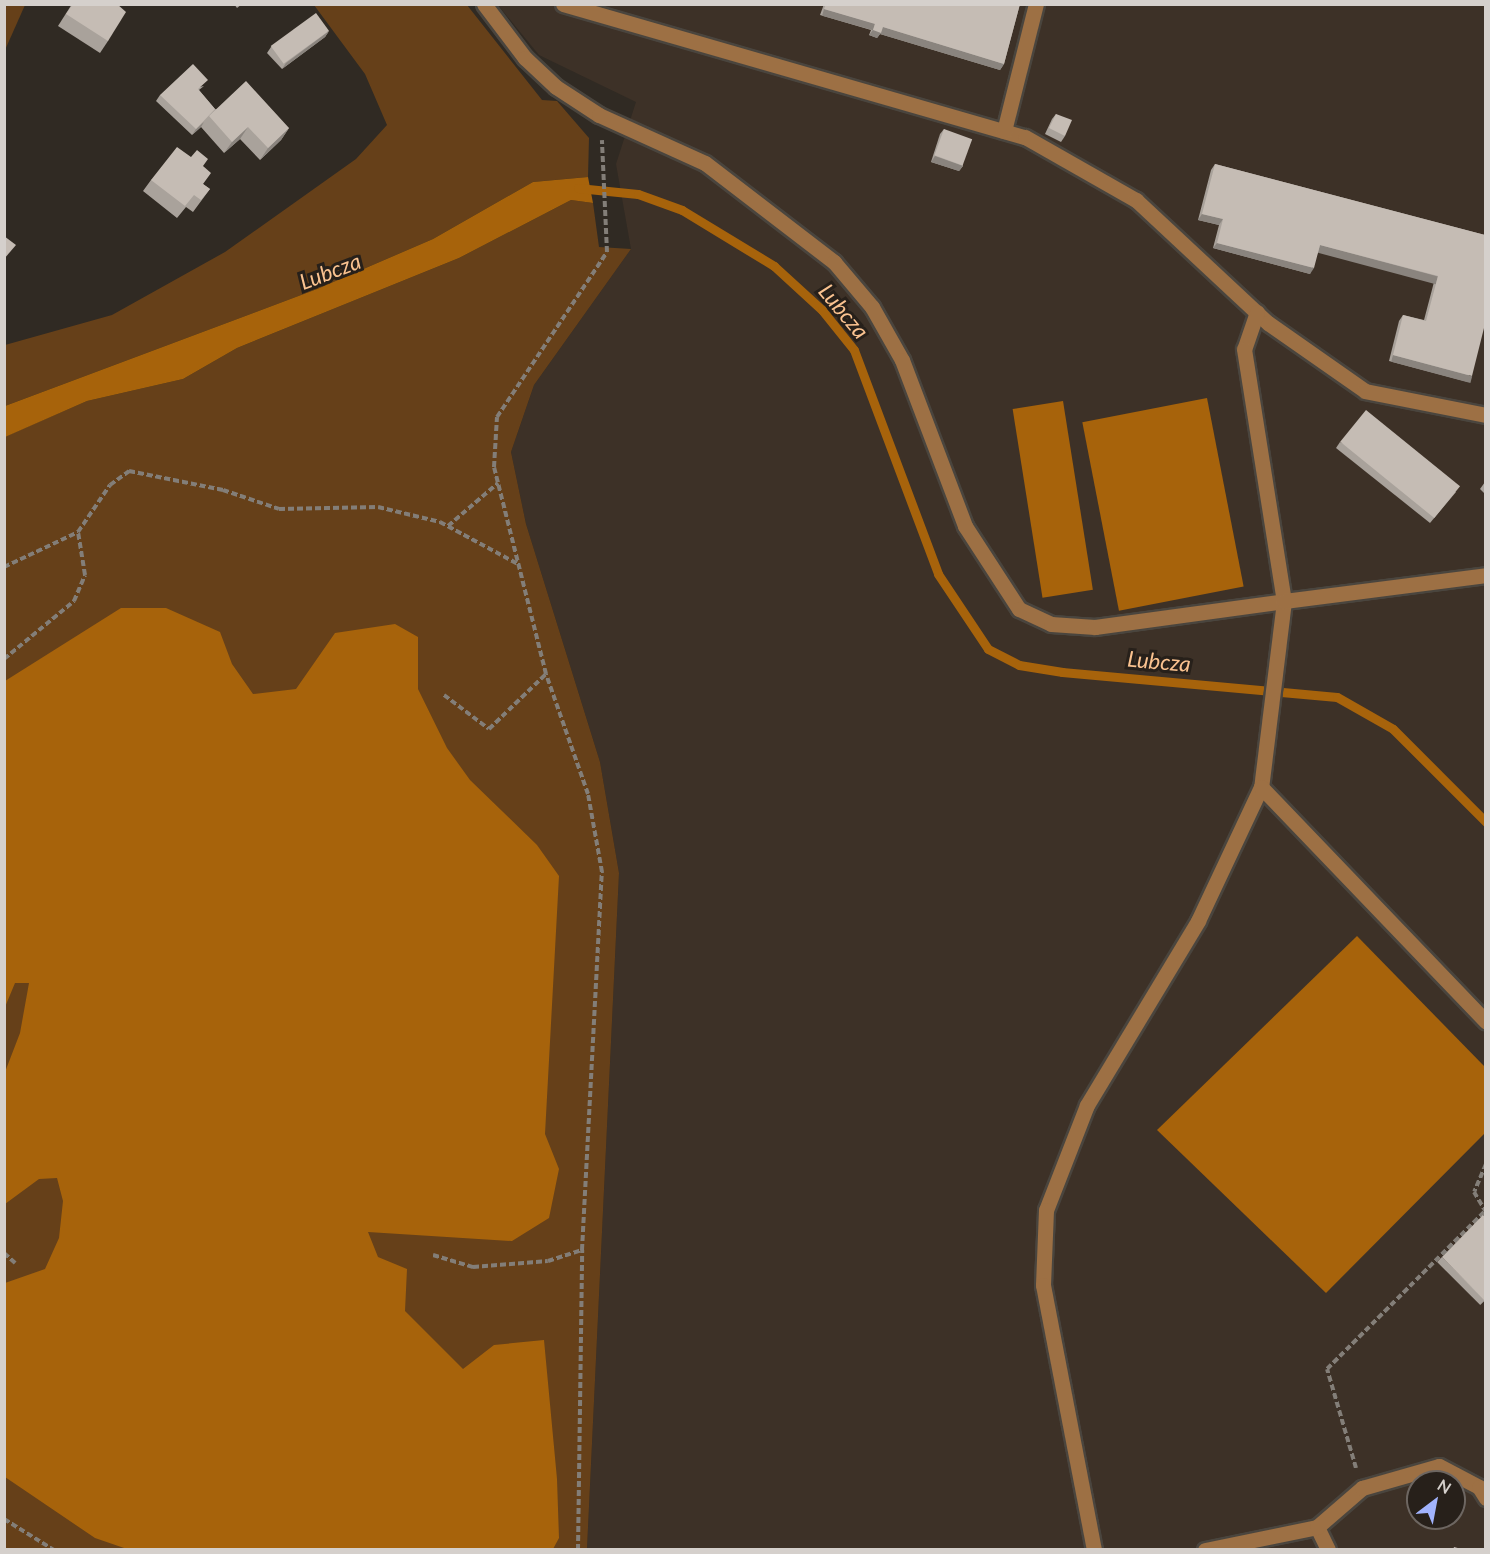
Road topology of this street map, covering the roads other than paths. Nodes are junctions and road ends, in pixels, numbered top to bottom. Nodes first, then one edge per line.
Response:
1 (484, 4) edge
2 (563, 4) edge
3 (1036, 4) edge
4 (1004, 131) junction
5 (1257, 312) junction
6 (1485, 415) edge
7 (1485, 575) edge
8 (1284, 601) junction
9 (1261, 787) junction
10 (1485, 1022) edge
11 (1485, 1498) edge
12 (1317, 1527) junction
13 (1094, 1550) edge
14 (1205, 1550) edge
15 (1328, 1550) edge

1 - 8 lane
2 - 4 lane
3 - 4 lane
4 - 5 lane
5 - 6 lane
5 - 8 lane
7 - 8 lane
8 - 9 lane
9 - 10 lane
9 - 13 lane
11 - 12 lane
12 - 14 lane
12 - 15 lane

